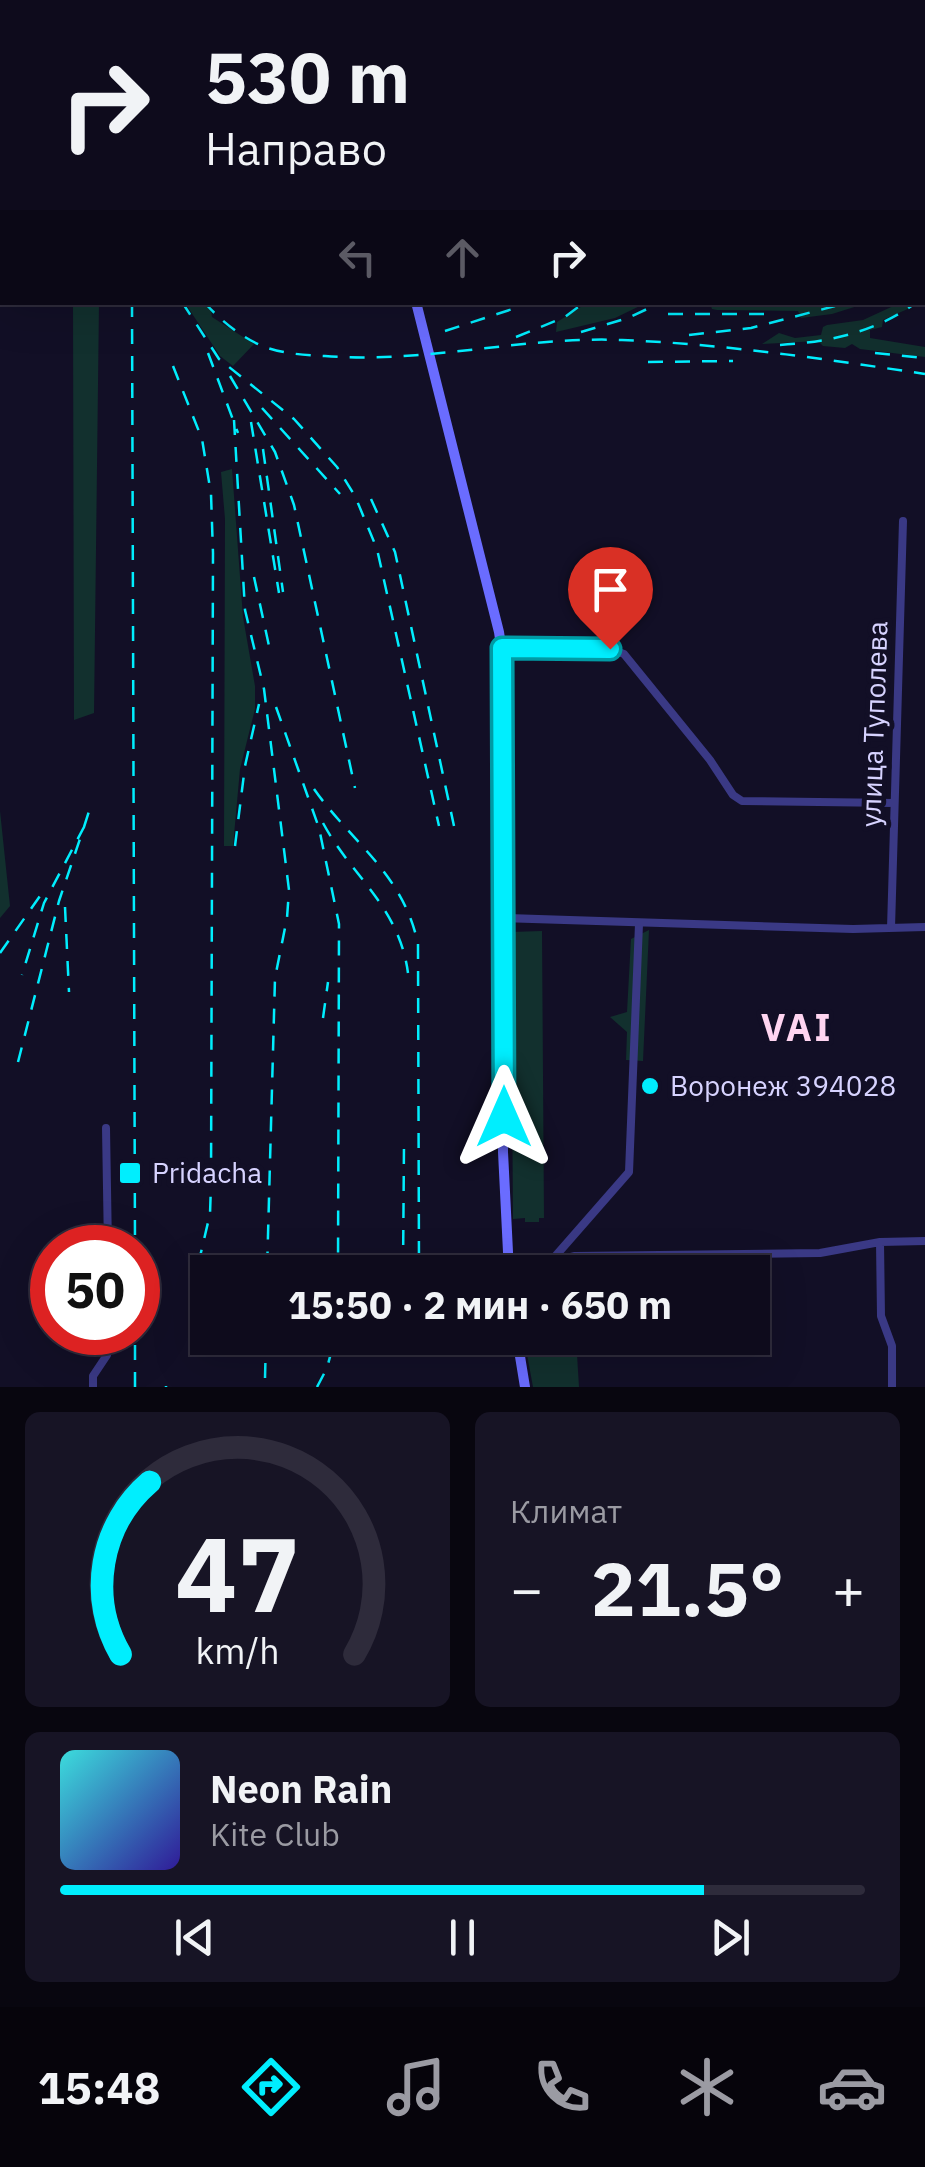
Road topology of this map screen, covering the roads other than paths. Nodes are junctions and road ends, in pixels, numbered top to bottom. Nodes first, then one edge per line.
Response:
1 (417, 305) edge
2 (903, 520) dead end
3 (502, 648) junction
4 (894, 802) junction
5 (504, 918) junction
6 (639, 924) junction
7 (925, 927) edge
8 (890, 928) junction
9 (106, 1128) dead end
10 (108, 1225) edge
11 (925, 1241) edge
12 (880, 1242) junction
13 (508, 1255) edge
14 (557, 1255) edge
15 (585, 1255) edge
16 (108, 1355) edge
17 (520, 1355) edge
18 (93, 1387) edge
19 (526, 1387) edge
20 (892, 1387) edge

1 - 3 main road
2 - 4 street, улица Туполева
3 - 4 street
3 - 5 main road
4 - 8 street, улица Туполева
5 - 6 street
5 - 13 main road
6 - 8 street
6 - 14 street
7 - 8 street
9 - 10 street
11 - 12 street
12 - 15 street
12 - 20 street
16 - 18 street
17 - 19 main road

